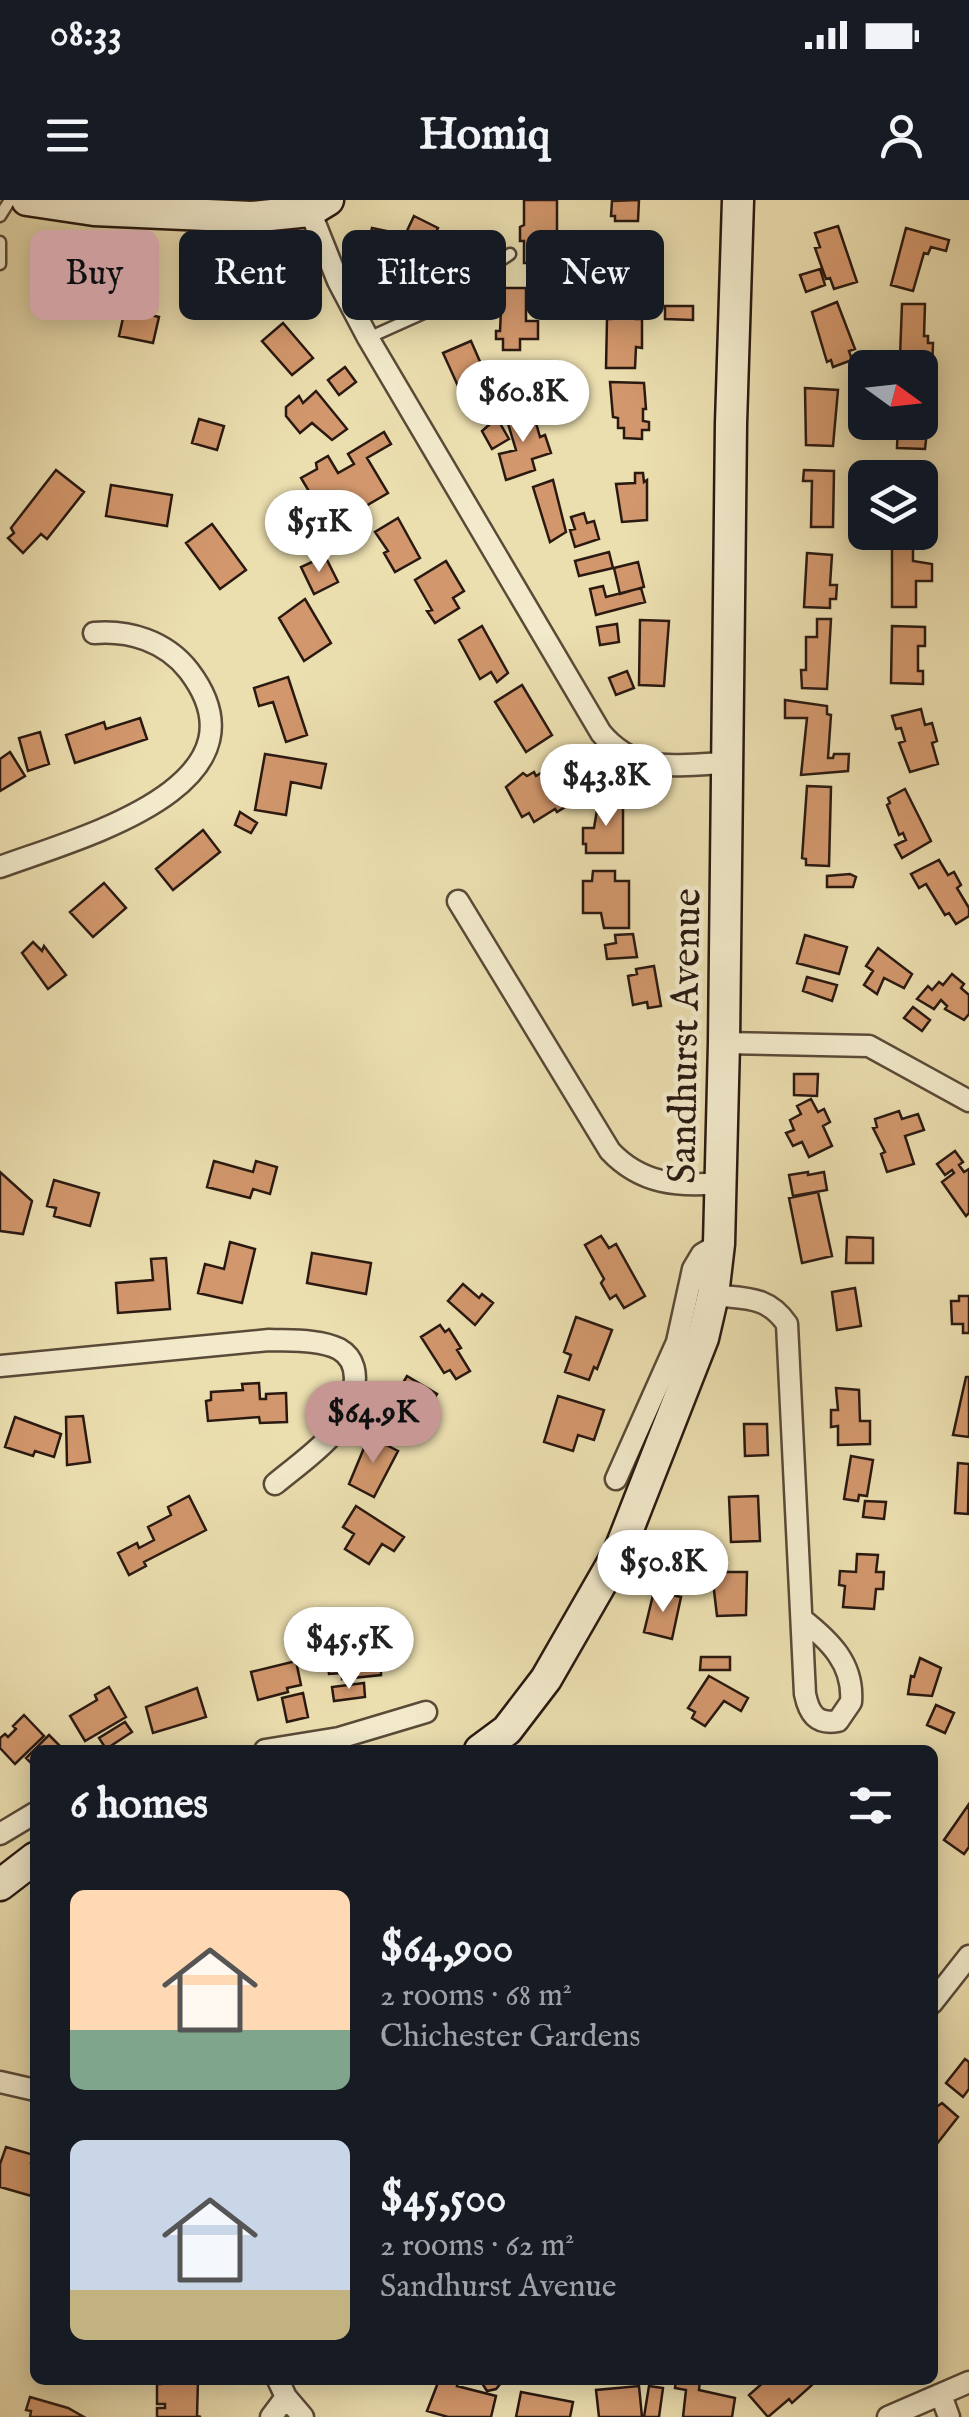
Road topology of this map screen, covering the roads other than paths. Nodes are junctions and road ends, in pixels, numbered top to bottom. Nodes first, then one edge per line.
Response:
1 (10, 200) edge
2 (27, 200) edge
3 (738, 200) edge
4 (319, 205) edge
5 (0, 216) edge
6 (0, 242) edge
7 (510, 254) dead end
8 (0, 264) edge
9 (368, 338) junction
10 (94, 633) dead end
11 (728, 763) junction
12 (0, 868) edge
13 (458, 901) dead end
14 (724, 1043) junction
15 (969, 1102) edge
16 (721, 1183) junction
17 (719, 1244) junction
18 (713, 1295) junction
19 (0, 1366) edge
20 (616, 1479) dead end
21 (275, 1484) dead end
22 (802, 1619) dead end
23 (426, 1712) dead end
24 (296, 1745) edge
25 (487, 1745) edge
26 (30, 1816) edge
27 (0, 1834) edge
28 (30, 1862) edge
29 (0, 1885) edge
30 (969, 1956) edge
31 (938, 1995) edge
32 (0, 2082) edge
33 (30, 2089) edge
34 (969, 2382) edge
35 (282, 2389) edge
36 (940, 2395) junction
37 (272, 2417) edge
38 (303, 2417) edge
39 (888, 2417) edge
40 (949, 2417) edge

1 - 5 lane
2 - 4 street
3 - 11 street, Sandhurst Avenue
4 - 9 street
6 - 8 lane
7 - 9 lane
9 - 11 street
10 - 12 street
11 - 14 street, Sandhurst Avenue
13 - 16 street
14 - 15 street
14 - 16 street, Sandhurst Avenue
16 - 17 street, Sandhurst Avenue
17 - 18 street, Sandhurst Avenue
17 - 20 street
18 - 22 street
18 - 25 street, Sandhurst Avenue
19 - 21 street
23 - 24 street
26 - 27 street
28 - 29 street
30 - 31 street
32 - 33 street
34 - 36 street
35 - 37 street
35 - 38 street
36 - 39 street
36 - 40 street

